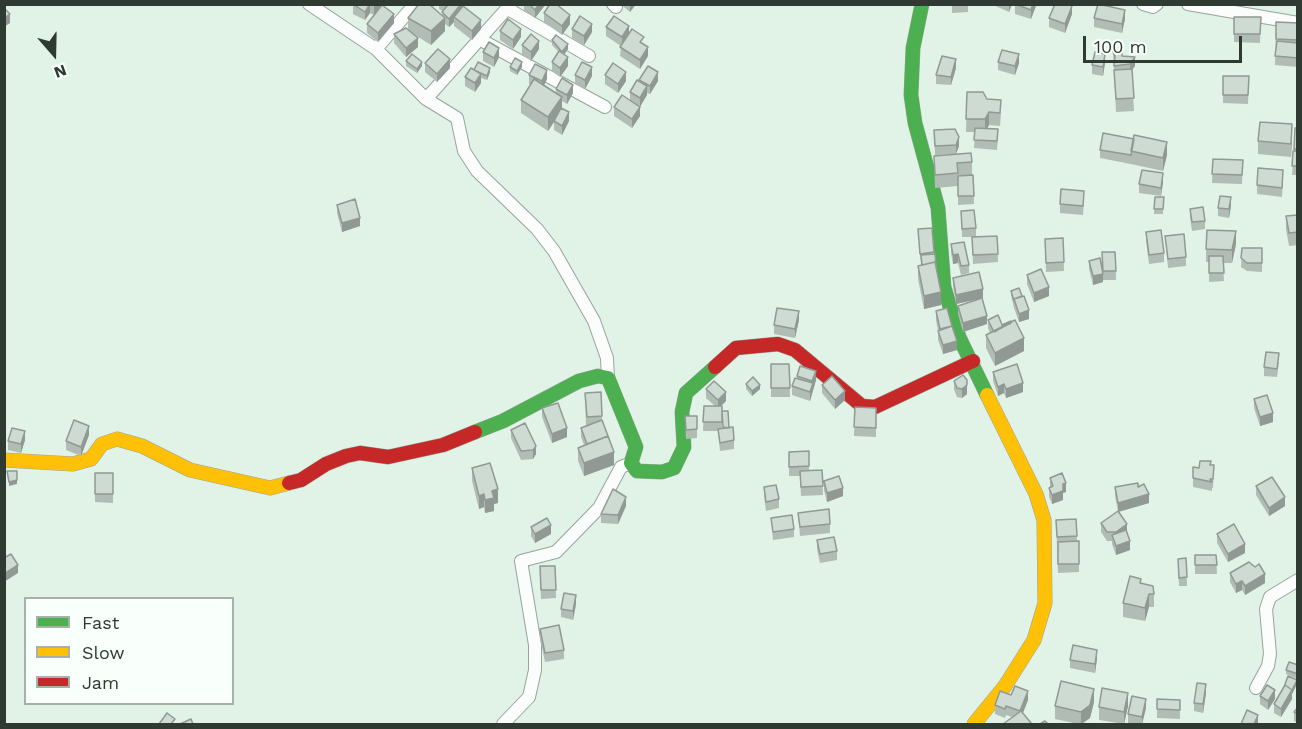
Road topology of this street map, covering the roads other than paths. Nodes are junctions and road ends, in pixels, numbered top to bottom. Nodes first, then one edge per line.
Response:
1 (309, 4) edge
2 (415, 4) edge
3 (922, 4) edge
4 (1143, 4) edge
5 (1157, 4) edge
6 (1188, 4) edge
7 (509, 7) edge
8 (1298, 23) edge
9 (481, 40) junction
10 (376, 49) junction
11 (589, 56) dead end
12 (426, 99) junction
13 (605, 106) dead end
14 (973, 361) junction
15 (608, 378) junction
16 (4, 460) edge
17 (631, 463) junction
18 (1298, 580) edge
19 (1256, 688) dead end
20 (503, 724) edge
21 (974, 724) edge

1 - 10 street
2 - 10 street
3 - 14 street
4 - 5 street
6 - 8 street
7 - 9 street
7 - 11 street
9 - 12 street
9 - 13 street
10 - 12 street
12 - 15 street
14 - 17 street
14 - 21 street
15 - 16 street
15 - 17 street
17 - 20 street
18 - 19 street

